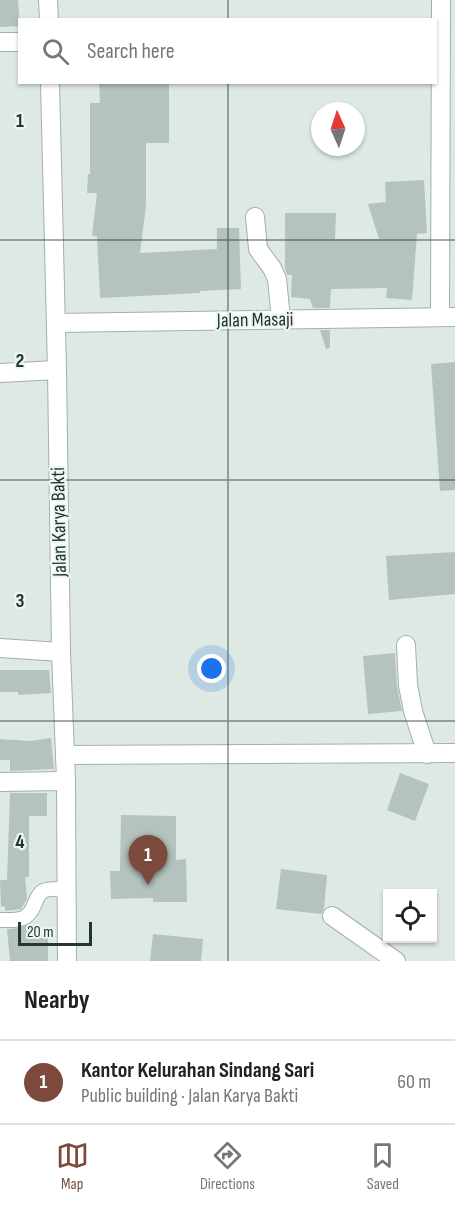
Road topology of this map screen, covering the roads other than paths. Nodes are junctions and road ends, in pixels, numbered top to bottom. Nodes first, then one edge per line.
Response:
1 (48, 0) edge
2 (441, 0) edge
3 (49, 18) edge
4 (0, 42) edge
5 (18, 42) edge
6 (50, 84) edge
7 (255, 217) dead end
8 (447, 317) edge
9 (282, 319) junction
10 (56, 323) junction
11 (57, 370) junction
12 (0, 374) edge
13 (406, 645) dead end
14 (0, 648) edge
15 (61, 652) junction
16 (455, 753) edge
17 (65, 754) junction
18 (427, 754) junction
19 (66, 781) junction
20 (0, 782) edge
21 (67, 889) junction
22 (332, 916) dead end
23 (0, 920) edge
24 (66, 961) edge
25 (396, 961) edge

1 - 3 street
2 - 8 street
4 - 5 street
6 - 10 street, Jalan Karya Bakti
7 - 9 street
8 - 9 street, Jalan Masaji
9 - 10 street, Jalan Masaji
10 - 11 street, Jalan Karya Bakti
11 - 12 street
11 - 15 street, Jalan Karya Bakti
13 - 18 street
14 - 15 street
15 - 17 street, Jalan Karya Bakti
16 - 18 street
17 - 18 street
17 - 19 street, Jalan Karya Bakti
19 - 20 street
19 - 21 street, Jalan Karya Bakti
21 - 23 lane
21 - 24 street, Jalan Karya Bakti
22 - 25 street

